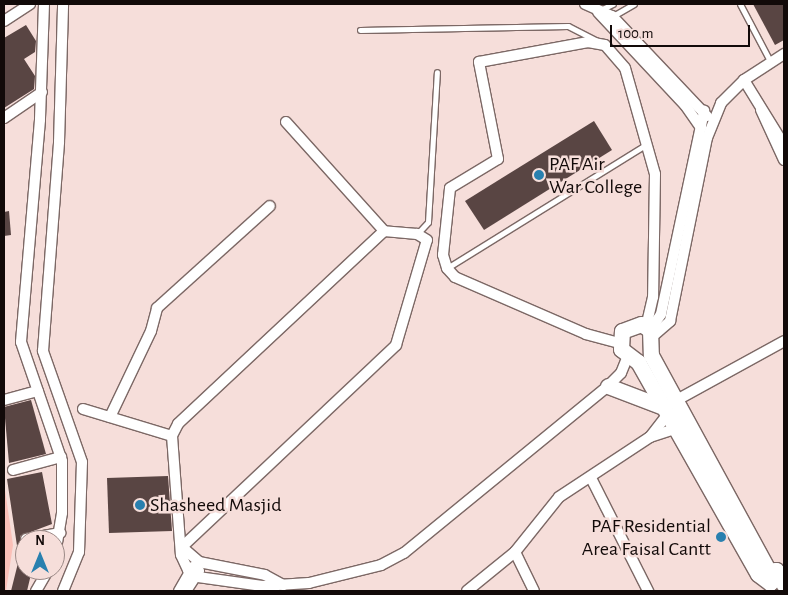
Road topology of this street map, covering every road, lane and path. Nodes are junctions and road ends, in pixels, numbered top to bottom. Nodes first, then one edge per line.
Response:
1 (30, 4) edge
2 (44, 4) edge
3 (63, 4) edge
4 (585, 4) edge
5 (613, 4) edge
6 (634, 4) edge
7 (740, 4) edge
8 (598, 12) junction
9 (609, 19) junction
10 (4, 21) edge
11 (360, 30) dead end
12 (605, 45) junction
13 (784, 54) edge
14 (770, 61) junction
15 (436, 72) dead end
16 (744, 80) junction
17 (42, 92) junction
18 (761, 110) junction
19 (704, 111) junction
20 (4, 118) edge
21 (286, 122) dead end
22 (713, 122) junction
23 (699, 126) junction
24 (707, 138) junction
25 (645, 145) junction
26 (784, 145) edge
27 (784, 160) edge
28 (270, 206) dead end
29 (384, 231) junction
30 (417, 234) junction
31 (447, 268) junction
32 (650, 331) junction
33 (784, 341) edge
34 (624, 350) junction
35 (608, 386) junction
36 (38, 391) junction
37 (4, 400) edge
38 (83, 409) dead end
39 (670, 413) junction
40 (110, 417) junction
41 (172, 436) junction
42 (650, 436) junction
43 (61, 457) junction
44 (699, 457) junction
45 (13, 470) dead end
46 (591, 478) junction
47 (60, 530) edge
48 (182, 547) junction
49 (515, 552) junction
50 (200, 562) junction
51 (188, 570) junction
52 (198, 577) junction
53 (42, 580) edge
54 (770, 583) edge
55 (281, 588) edge
56 (36, 591) edge
57 (63, 591) edge
58 (179, 591) edge
59 (186, 591) edge
60 (467, 591) edge
61 (534, 591) edge
62 (648, 591) edge

1 - 10 street
2 - 17 street
3 - 57 street
4 - 8 street
5 - 8 lane
6 - 9 lane
7 - 14 lane
8 - 9 street
9 - 19 street
9 - 23 street
11 - 12 lane
12 - 25 street
12 - 31 street
13 - 14 street
14 - 16 street
15 - 30 lane
16 - 18 street
16 - 22 street
17 - 20 street
17 - 36 street
18 - 26 street
18 - 27 street
19 - 22 street
19 - 23 street
21 - 29 street
22 - 24 street
23 - 24 street
23 - 32 street
24 - 32 street
25 - 31 lane
25 - 32 street
28 - 40 street
29 - 30 street
29 - 41 street
30 - 48 street
31 - 34 street
32 - 34 street
32 - 39 street
33 - 39 street
34 - 35 street
34 - 39 street
35 - 39 street
35 - 55 street
36 - 37 street
36 - 43 street
38 - 40 street
39 - 42 street
39 - 42 street
39 - 44 street
39 - 44 street
40 - 41 street
41 - 48 street
42 - 46 street
43 - 45 street
43 - 47 street
44 - 54 street
46 - 49 street
46 - 62 street
48 - 50 street
48 - 51 street
49 - 60 street
49 - 61 street
50 - 51 street
50 - 52 street
50 - 55 street
51 - 52 street
51 - 58 street
52 - 55 street
52 - 59 street
53 - 56 street

